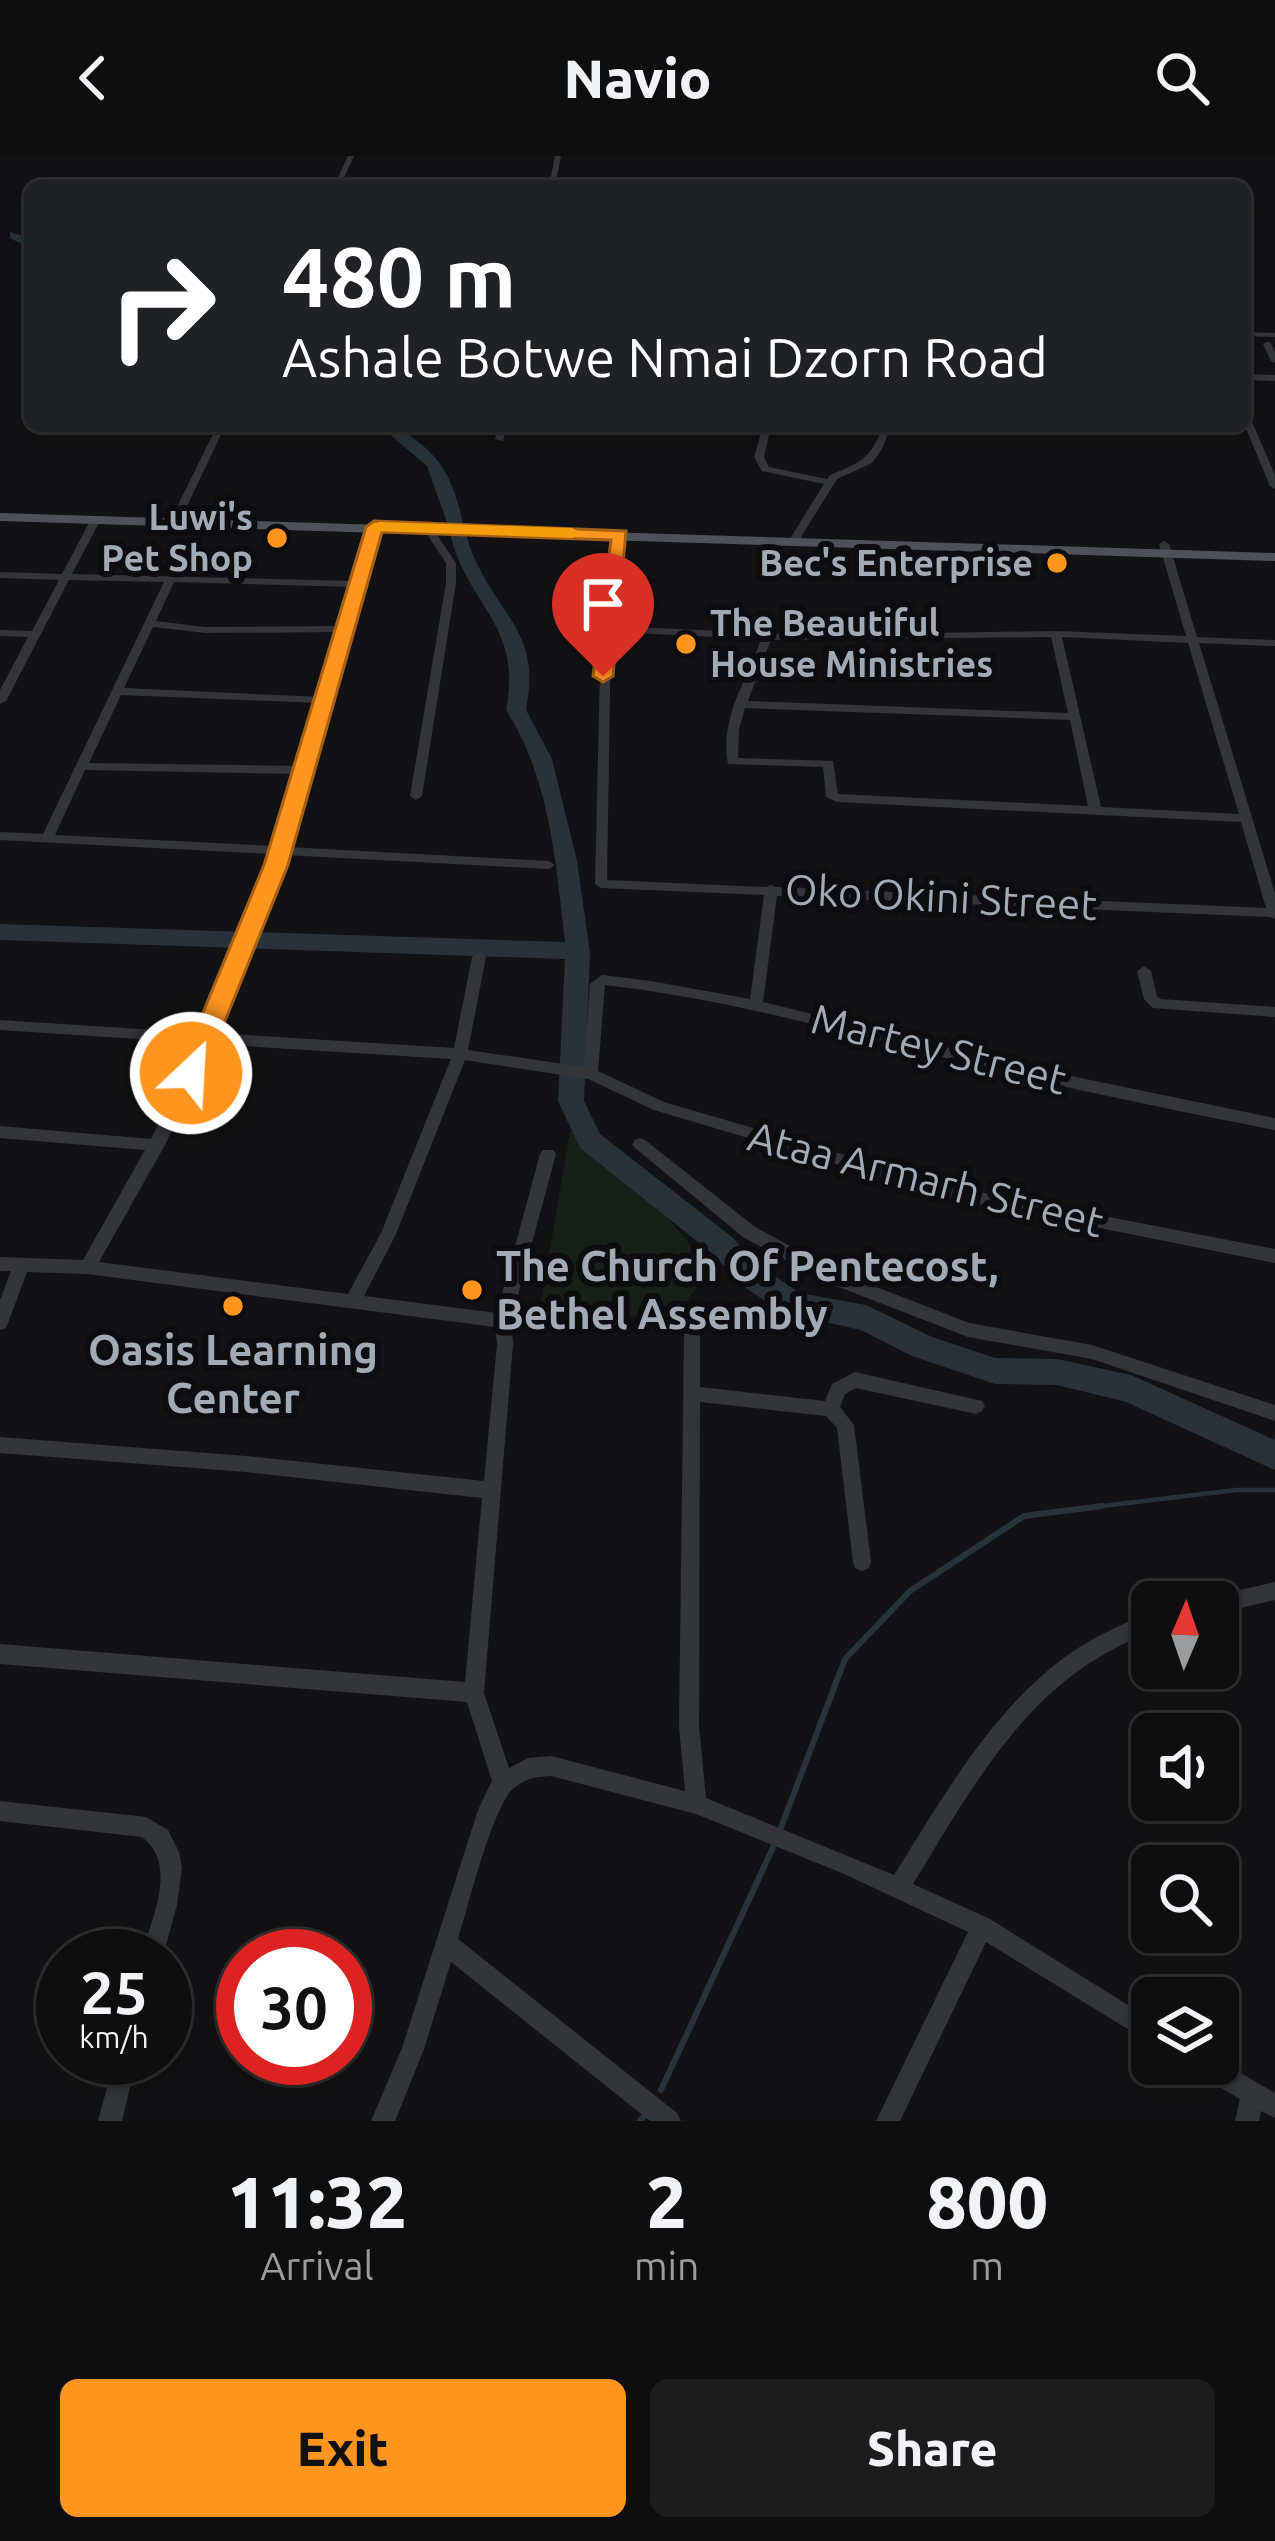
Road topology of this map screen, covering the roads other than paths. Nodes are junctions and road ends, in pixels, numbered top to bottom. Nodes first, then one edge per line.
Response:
1 (1267, 344) dead end
2 (1275, 361) edge
3 (1251, 429) edge
4 (218, 432) edge
5 (501, 432) edge
6 (765, 432) edge
7 (884, 432) edge
8 (500, 439) dead end
9 (828, 482) junction
10 (1275, 486) edge
11 (0, 517) edge
12 (96, 519) junction
13 (176, 521) junction
14 (374, 527) junction
15 (428, 528) junction
16 (620, 535) junction
17 (793, 542) junction
18 (1275, 547) edge
19 (1166, 549) junction
20 (1275, 557) edge
21 (0, 575) edge
22 (64, 577) junction
23 (170, 580) junction
24 (358, 584) junction
25 (150, 623) junction
26 (344, 629) junction
27 (606, 629) junction
28 (0, 633) edge
29 (33, 634) junction
30 (1056, 634) junction
31 (766, 636) junction
32 (1189, 638) junction
33 (1275, 643) edge
34 (117, 691) junction
35 (325, 700) junction
36 (0, 701) edge
37 (739, 704) junction
38 (1072, 717) junction
39 (82, 766) junction
40 (304, 770) junction
41 (416, 796) dead end
42 (1096, 809) junction
43 (1246, 818) junction
44 (0, 836) edge
45 (47, 838) junction
46 (281, 849) junction
47 (549, 865) dead end
48 (771, 889) junction
49 (1275, 914) edge
50 (479, 957) dead end
51 (1144, 970) dead end
52 (756, 1005) junction
53 (1275, 1012) edge
54 (0, 1025) edge
55 (208, 1038) junction
56 (460, 1054) junction
57 (588, 1073) junction
58 (1275, 1124) edge
59 (0, 1132) edge
60 (640, 1144) dead end
61 (157, 1145) junction
62 (548, 1154) dead end
63 (1275, 1256) edge
64 (0, 1264) edge
65 (21, 1265) junction
66 (87, 1267) junction
67 (352, 1302) junction
68 (503, 1321) junction
69 (0, 1323) edge
70 (692, 1334) dead end
71 (693, 1394) junction
72 (976, 1406) dead end
73 (831, 1409) junction
74 (1275, 1413) edge
75 (0, 1444) edge
76 (490, 1490) junction
77 (862, 1562) dead end
78 (1275, 1591) edge
79 (1239, 1599) edge
80 (1131, 1630) edge
81 (0, 1654) edge
82 (475, 1693) junction
83 (503, 1782) junction
84 (696, 1804) junction
85 (0, 1811) edge
86 (898, 1887) junction
87 (982, 1928) junction
88 (159, 1929) edge
89 (448, 1945) junction
90 (1131, 2020) edge
91 (119, 2085) edge
92 (1237, 2085) edge
93 (1252, 2094) junction
94 (1275, 2106) edge
95 (110, 2121) edge
96 (383, 2121) edge
97 (669, 2121) edge
98 (888, 2121) edge
99 (1247, 2121) edge

1 - 2 street
3 - 10 street
4 - 13 street
5 - 8 street
6 - 9 street
7 - 9 street
9 - 17 street
11 - 12 main road
12 - 13 main road
12 - 22 street
13 - 14 main road
14 - 15 main road
14 - 24 street
15 - 16 main road
15 - 41 street
16 - 17 main road
16 - 27 street
17 - 19 main road
18 - 19 main road
19 - 20 main road
19 - 32 street
21 - 22 street
22 - 23 street
22 - 29 street
23 - 24 street
23 - 25 street
24 - 26 street
25 - 26 street
25 - 34 street
26 - 35 street
27 - 31 street
27 - 48 street, Oko Okini Street
28 - 29 street
29 - 36 street
30 - 31 street
30 - 32 street
30 - 38 street
31 - 37 street
32 - 33 street
32 - 43 street
34 - 35 street
34 - 39 street
35 - 40 street
37 - 38 street
37 - 42 street
38 - 42 street
39 - 40 street
39 - 45 street
40 - 46 street
42 - 43 street
43 - 49 street
44 - 45 street
45 - 46 street
46 - 47 street
46 - 55 street
48 - 49 street, Oko Okini Street
48 - 52 street
50 - 56 street
51 - 53 street
52 - 57 street, Martey Street
52 - 58 street, Martey Street
54 - 55 street, Ataa Armarh Street
55 - 56 street, Ataa Armarh Street
55 - 61 street
56 - 57 street, Ataa Armarh Street
56 - 67 street
57 - 63 street, Ataa Armarh Street
59 - 61 street
60 - 74 street
61 - 66 street
62 - 68 street
64 - 65 street
65 - 66 street
65 - 69 street
66 - 67 street
67 - 68 street
68 - 76 street
70 - 71 street
71 - 73 street
71 - 84 street
72 - 73 street
73 - 77 street
75 - 76 street
76 - 82 street
78 - 79 street
80 - 86 street
81 - 82 street
82 - 83 street
83 - 84 street
83 - 89 street
84 - 86 street
85 - 88 street
86 - 87 street
87 - 90 street
87 - 98 street
89 - 96 street
89 - 97 street
91 - 95 street
92 - 93 street
93 - 94 street
93 - 99 street

